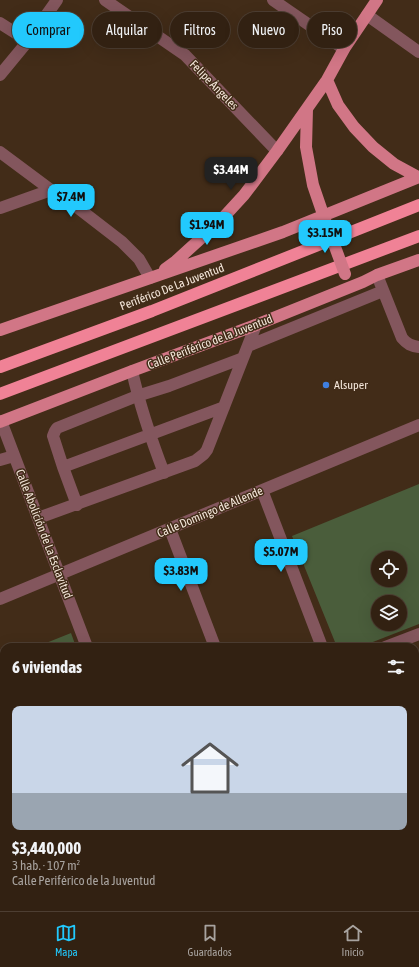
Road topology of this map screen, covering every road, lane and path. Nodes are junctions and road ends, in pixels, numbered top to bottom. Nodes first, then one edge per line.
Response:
1 (56, 0) edge
2 (105, 0) edge
3 (273, 0) edge
4 (377, 0) edge
5 (48, 12) edge
6 (367, 15) junction
7 (0, 23) edge
8 (12, 31) edge
9 (22, 48) edge
10 (344, 49) junction
11 (419, 52) edge
12 (0, 75) edge
13 (327, 80) junction
14 (307, 109) junction
15 (277, 151) junction
16 (0, 152) edge
17 (418, 177) edge
18 (51, 190) junction
19 (419, 205) edge
20 (0, 208) edge
21 (325, 220) junction
22 (419, 236) edge
23 (419, 260) edge
24 (377, 275) junction
25 (153, 277) junction
26 (351, 287) junction
27 (383, 291) junction
28 (256, 325) junction
29 (0, 330) edge
30 (248, 346) junction
31 (419, 347) edge
32 (243, 358) junction
33 (0, 367) edge
34 (132, 371) junction
35 (0, 394) edge
36 (137, 396) junction
37 (224, 407) junction
38 (1, 422) edge
39 (419, 425) edge
40 (150, 435) junction
41 (14, 456) junction
42 (0, 460) edge
43 (63, 467) junction
44 (164, 472) junction
45 (262, 490) junction
46 (77, 505) junction
47 (38, 518) junction
48 (170, 529) junction
49 (59, 575) junction
50 (0, 599) edge
51 (419, 634) edge
52 (85, 643) edge
53 (213, 643) edge
54 (320, 643) edge
55 (395, 643) edge

1 - 5 street
2 - 15 street, Felipe Ángeles
3 - 10 street
4 - 6 main road
6 - 10 main road
6 - 11 street
7 - 8 street
9 - 12 street
10 - 13 main road
13 - 14 main road
13 - 17 main road
14 - 15 main road
14 - 21 main road
15 - 25 main road
16 - 18 street
17 - 21 main road
18 - 20 street
18 - 25 street
19 - 33 highway, Periférico De La Juventud
21 - 25 main road
21 - 26 main road, bridge
22 - 35 highway
23 - 24 main road, Calle Periférico de la Juventud
24 - 26 main road, Calle Periférico de la Juventud
24 - 27 street
25 - 29 main road
26 - 28 main road, Calle Periférico de la Juventud
27 - 30 street
27 - 31 street
28 - 30 street
28 - 34 main road, Calle Periférico de la Juventud
30 - 32 street
32 - 36 street
32 - 37 street
34 - 36 street
34 - 38 main road, Calle Periférico de la Juventud
36 - 40 street
36 - 43 street
37 - 40 street
37 - 44 street
38 - 41 street, Calle Abolición de La Esclavitud
39 - 45 street, Calle Domingo de Allende
40 - 43 street
40 - 44 street
41 - 42 street
41 - 47 street, Calle Abolición de La Esclavitud
43 - 46 street
44 - 46 street
45 - 48 street, Calle Domingo de Allende
45 - 54 street
46 - 47 street
47 - 49 street, Calle Abolición de La Esclavitud
48 - 49 street, Calle Domingo de Allende
48 - 53 street
49 - 50 street, Calle Domingo de Allende
49 - 52 street, Calle Abolición de La Esclavitud
51 - 55 street

